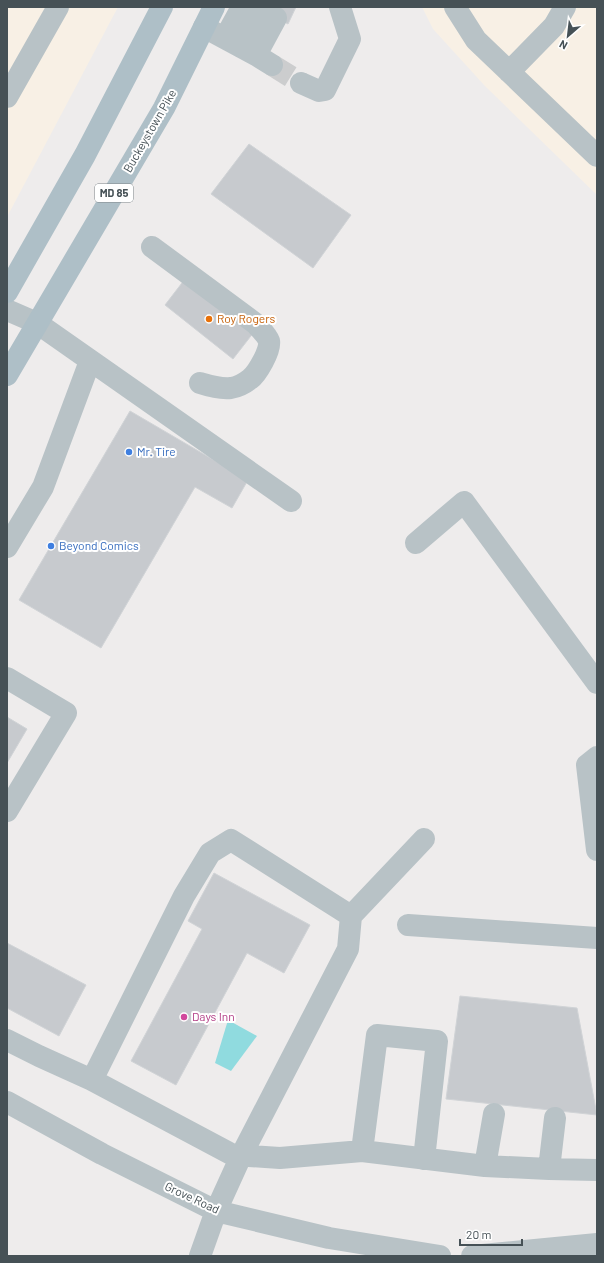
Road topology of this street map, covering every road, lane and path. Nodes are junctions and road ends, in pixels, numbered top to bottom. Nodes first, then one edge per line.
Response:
1 (58, 7) edge
2 (162, 7) edge
3 (214, 7) edge
4 (340, 7) edge
5 (455, 7) edge
6 (565, 7) edge
7 (260, 11) edge
8 (204, 27) junction
9 (249, 51) junction
10 (509, 72) junction
11 (301, 83) tunnel mouth
12 (7, 97) edge
13 (597, 156) edge
14 (152, 248) dead end
15 (7, 292) edge
16 (7, 310) edge
17 (37, 324) junction
18 (90, 361) junction
19 (7, 376) edge
20 (200, 384) dead end
21 (291, 501) dead end
22 (416, 543) dead end
23 (7, 547) edge
24 (7, 678) edge
25 (597, 684) edge
26 (592, 761) edge
27 (7, 811) edge
28 (424, 839) dead end
29 (597, 850) edge
30 (351, 916) junction
31 (408, 924) dead end
32 (597, 938) edge
33 (7, 1040) edge
34 (92, 1080) junction
35 (7, 1102) edge
36 (494, 1114) dead end
37 (555, 1118) dead end
38 (362, 1151) junction
39 (241, 1156) junction
40 (424, 1158) junction
41 (486, 1166) junction
42 (549, 1169) junction
43 (597, 1170) edge
44 (216, 1211) junction
45 (597, 1244) edge
46 (200, 1256) edge
47 (438, 1256) edge
48 (472, 1256) edge

1 - 12 street
2 - 15 main road
3 - 8 main road, Buckeystown Pike / MD 85
4 - 11 street
5 - 10 street
6 - 10 street
7 - 9 street
7 - 9 street
8 - 9 street
8 - 17 main road, Buckeystown Pike / MD 85
10 - 13 street
14 - 20 street
16 - 17 street
17 - 18 street
17 - 19 main road, Buckeystown Pike / MD 85
18 - 21 street
18 - 23 street
22 - 25 street
24 - 27 street
26 - 29 street
28 - 30 street
30 - 34 street
30 - 39 street
31 - 32 street
33 - 34 street
34 - 39 street
35 - 44 street, Grove Road
36 - 41 street
37 - 42 street
38 - 39 street
38 - 40 street
38 - 40 street
39 - 44 street
40 - 41 street
41 - 42 street
42 - 43 street
44 - 46 street
44 - 47 street, Grove Road
45 - 48 street

